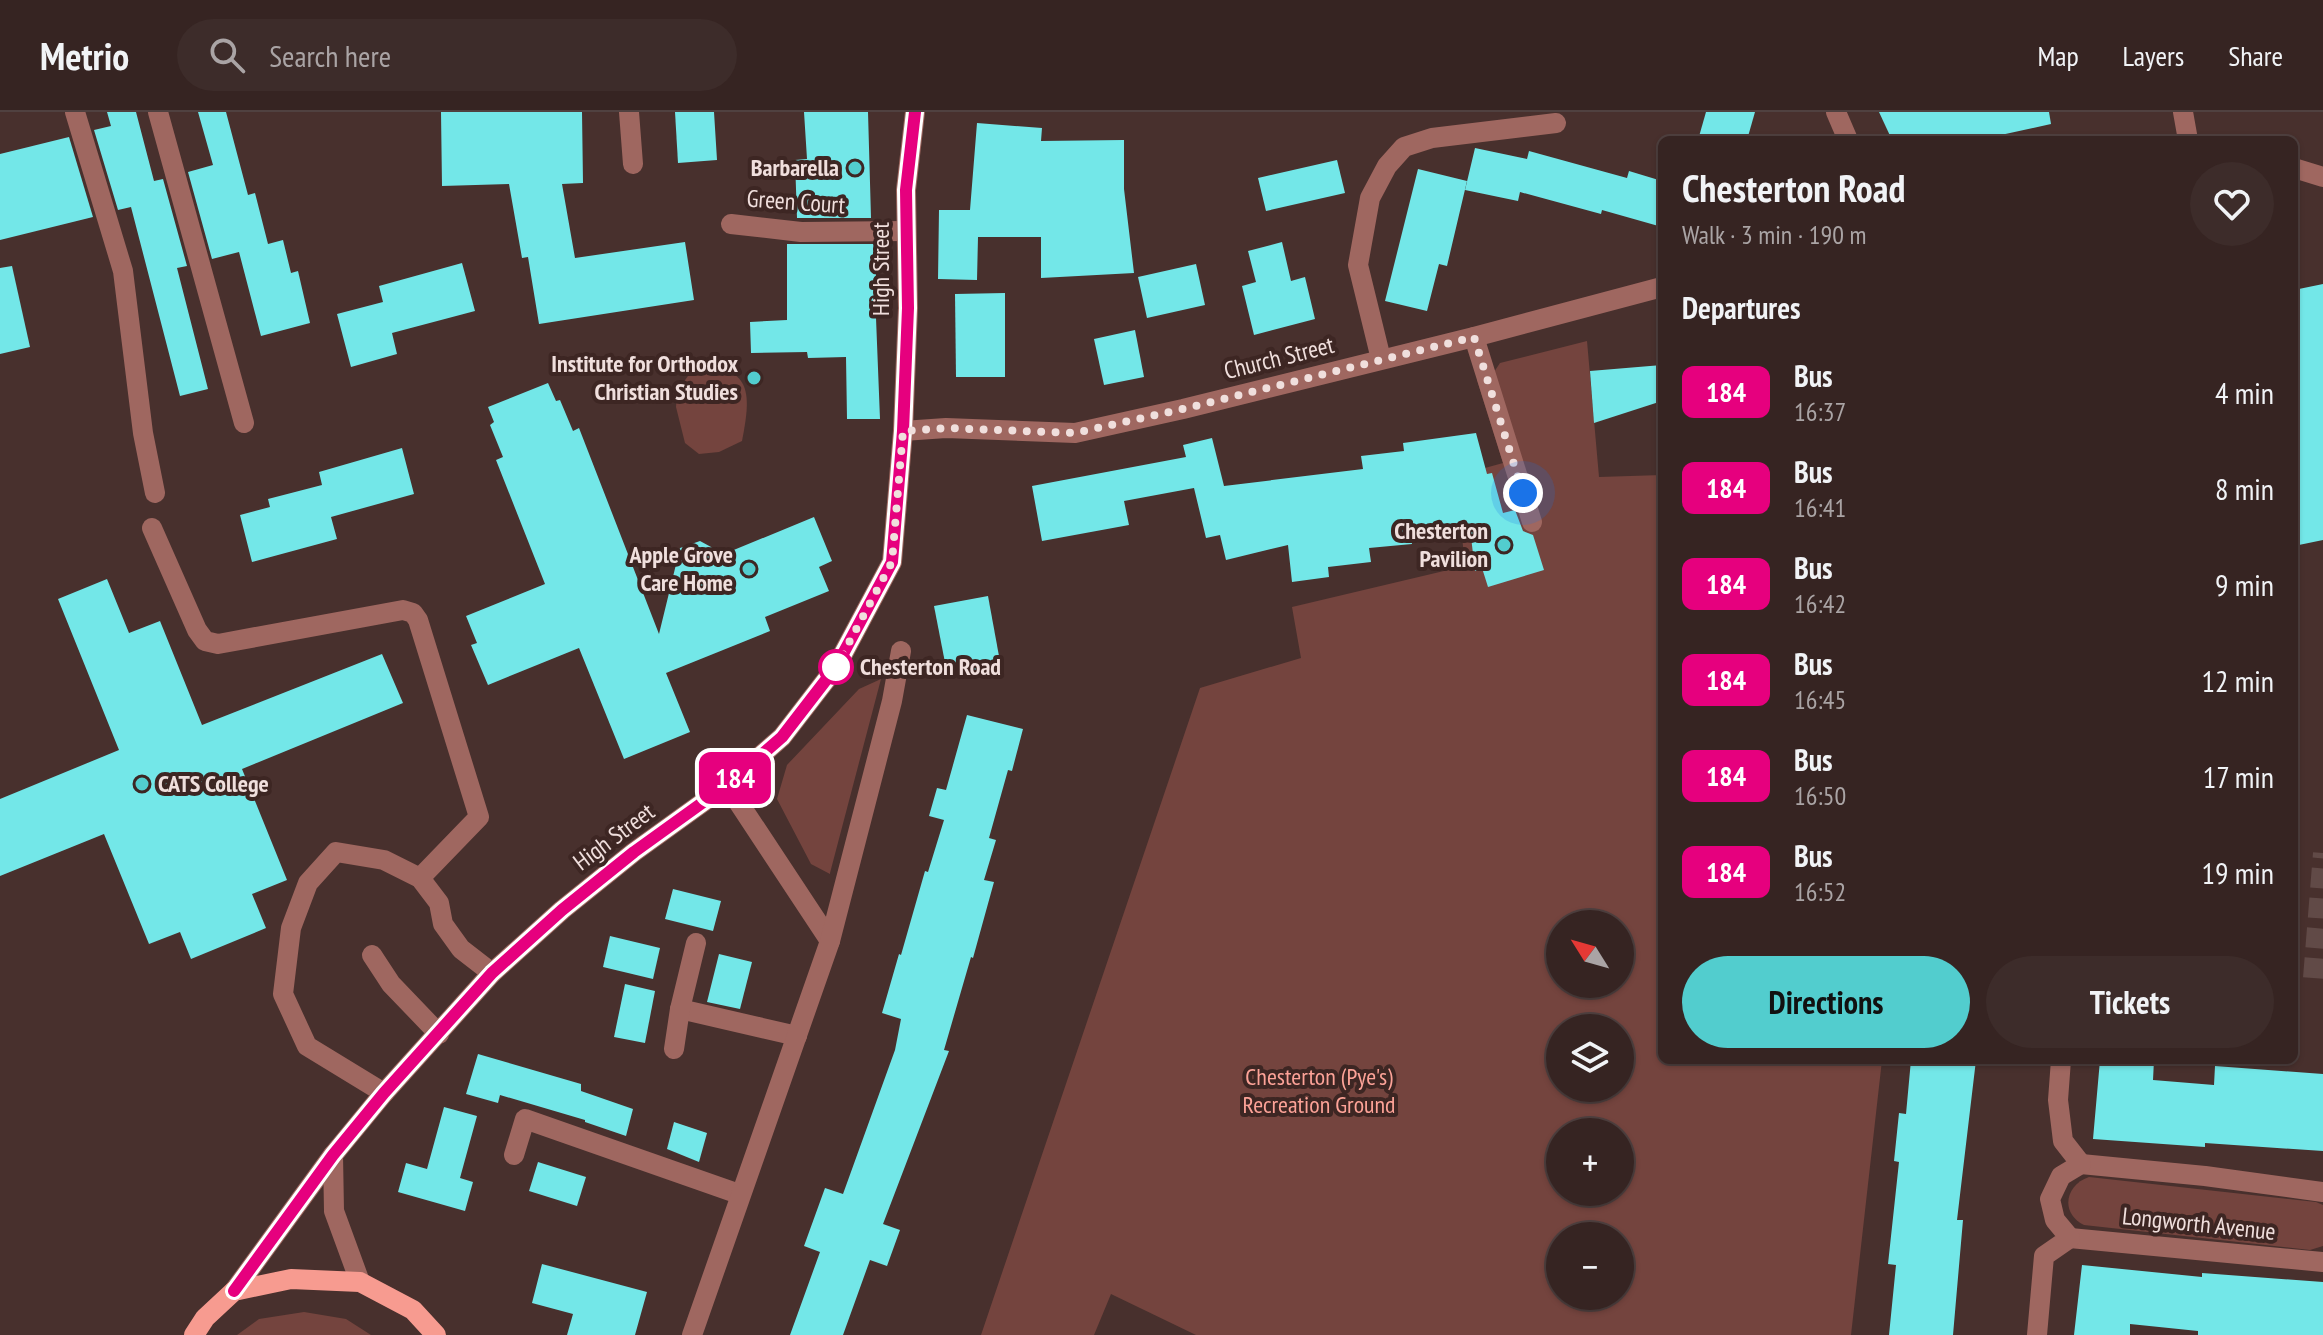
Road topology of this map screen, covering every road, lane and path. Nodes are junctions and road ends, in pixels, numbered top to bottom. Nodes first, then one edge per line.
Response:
1 (75, 112) edge
2 (158, 112) edge
3 (629, 112) edge
4 (915, 112) edge
5 (1836, 112) edge
6 (2183, 112) edge
7 (1556, 123) dead end
8 (1846, 136) edge
9 (2187, 136) edge
10 (633, 164) dead end
11 (2298, 169) edge
12 (2323, 177) edge
13 (731, 224) dead end
14 (906, 231) junction
15 (1658, 288) edge
16 (1474, 337) junction
17 (1381, 359) junction
18 (244, 423) dead end
19 (903, 431) junction
20 (155, 493) dead end
21 (1532, 522) dead end
22 (152, 528) dead end
23 (901, 651) dead end
24 (727, 785) junction
25 (420, 878) junction
26 (830, 941) junction
27 (696, 943) dead end
28 (372, 955) dead end
29 (492, 973) junction
30 (680, 1009) junction
31 (439, 1034) junction
32 (797, 1036) junction
33 (674, 1049) dead end
34 (2061, 1064) edge
35 (384, 1093) junction
36 (333, 1155) junction
37 (514, 1155) dead end
38 (2081, 1164) junction
39 (2323, 1192) edge
40 (739, 1194) junction
41 (2070, 1238) junction
42 (2323, 1262) edge
43 (360, 1282) junction
44 (234, 1291) junction
45 (194, 1335) edge
46 (436, 1335) edge
47 (692, 1335) edge
48 (2037, 1335) edge

1 - 20 street
2 - 18 street
3 - 10 street
4 - 14 street, High Street
5 - 8 street
6 - 9 street
7 - 17 street
11 - 12 street
13 - 14 street, Green Court
14 - 19 street, High Street
15 - 16 street, Church Street
16 - 17 street, Church Street
16 - 21 street
17 - 19 street, Church Street
19 - 24 street, High Street
22 - 25 street
23 - 26 street
24 - 26 street
24 - 29 street, High Street
25 - 29 street
25 - 35 street
26 - 32 street
27 - 30 street
28 - 31 street
29 - 31 street, High Street
30 - 32 street
30 - 33 street
31 - 35 street, High Street
32 - 40 street
34 - 38 street
35 - 36 street, High Street
36 - 43 street
36 - 44 street, High Street
37 - 40 street
38 - 39 street, Longworth Avenue
38 - 41 street
40 - 47 street
41 - 42 street, Longworth Avenue
41 - 48 street
43 - 44 main road
43 - 46 main road
44 - 45 main road

